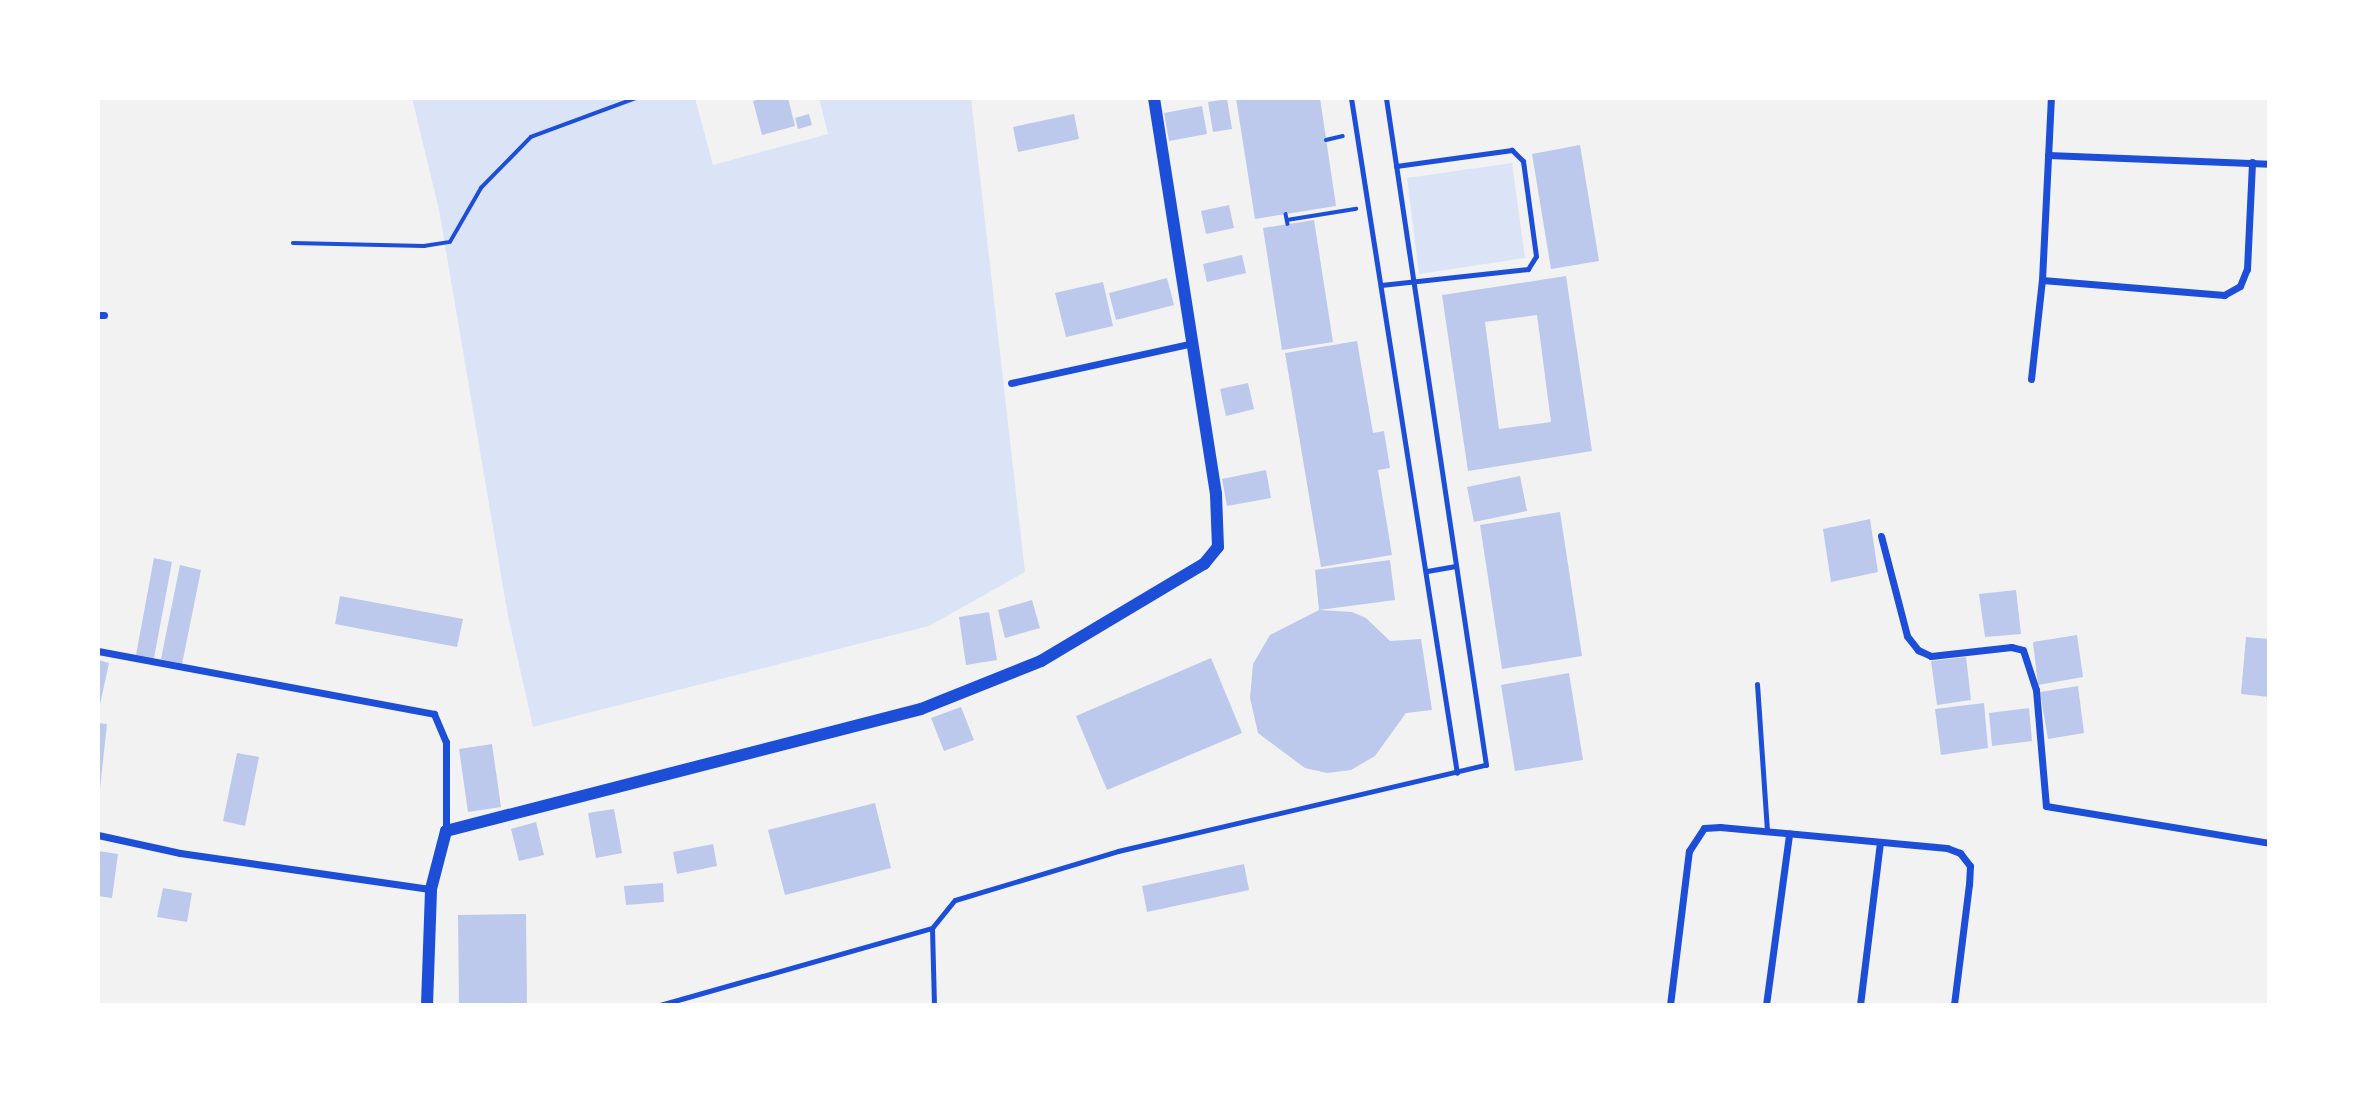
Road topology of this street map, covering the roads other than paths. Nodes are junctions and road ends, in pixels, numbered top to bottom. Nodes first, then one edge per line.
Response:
1 (1154, 98) edge
2 (1351, 98) edge
3 (1386, 98) edge
4 (2051, 98) edge
5 (2048, 155) junction
6 (2252, 162) junction
7 (2269, 164) edge
8 (1396, 166) junction
9 (2042, 280) junction
10 (1412, 281) junction
11 (1381, 285) junction
12 (1194, 343) junction
13 (2031, 379) dead end
14 (1011, 383) dead end
15 (1881, 536) dead end
16 (1456, 565) junction
17 (1427, 571) junction
18 (98, 651) edge
19 (1757, 684) dead end
20 (1457, 773) junction
21 (446, 831) junction
22 (1767, 831) junction
23 (1789, 834) junction
24 (98, 835) edge
25 (1880, 843) junction
26 (2269, 843) edge
27 (431, 889) junction
28 (932, 928) junction
29 (427, 1005) edge
30 (660, 1005) edge
31 (934, 1005) edge
32 (1670, 1005) edge
33 (1766, 1005) edge
34 (1860, 1005) edge
35 (1954, 1005) edge

1 - 12 street
2 - 11 lane
3 - 8 lane
4 - 5 street
5 - 6 street
5 - 9 street
6 - 7 street
6 - 9 street
8 - 10 lane
8 - 10 lane
9 - 13 street
10 - 11 lane
10 - 16 lane
11 - 17 lane
12 - 14 street
12 - 21 street
15 - 26 street
16 - 17 lane
16 - 20 lane
17 - 20 lane
18 - 21 street
19 - 22 lane
20 - 28 lane
21 - 27 street
22 - 23 street
22 - 32 street
23 - 25 street
23 - 33 street
24 - 27 street
25 - 34 street
25 - 35 street
27 - 29 street
28 - 30 lane
28 - 31 lane

